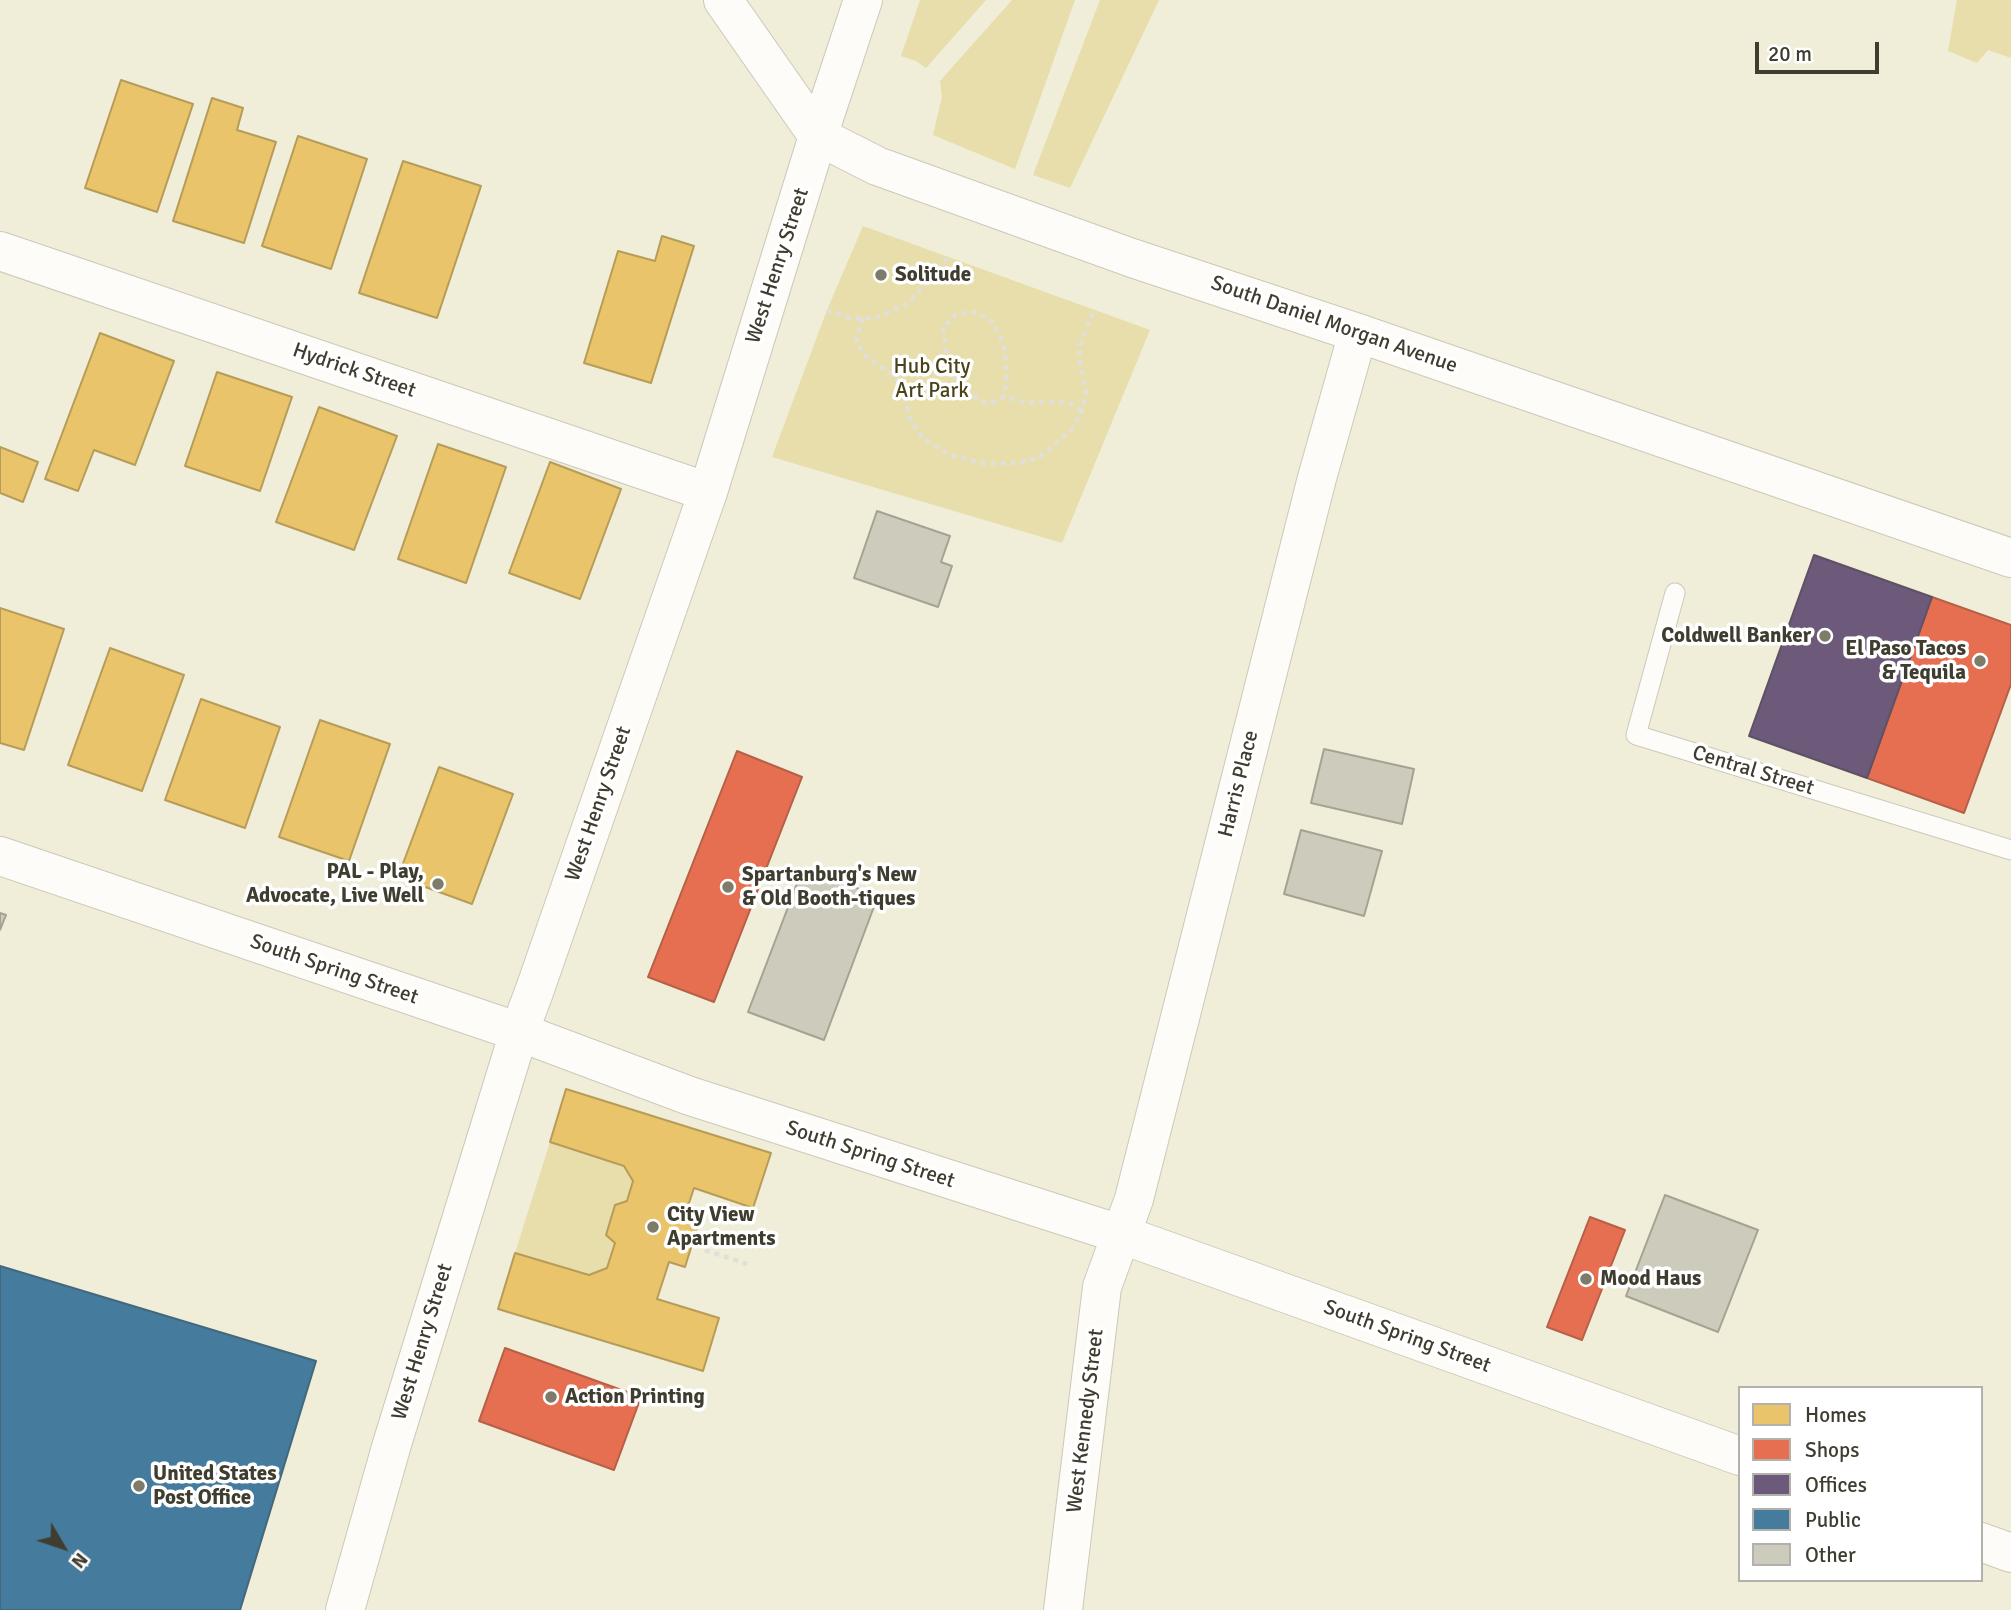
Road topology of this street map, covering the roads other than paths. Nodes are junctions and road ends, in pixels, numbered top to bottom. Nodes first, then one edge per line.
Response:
1 (723, 0) edge
2 (863, 0) edge
3 (818, 136) junction
4 (0, 251) edge
5 (1358, 333) junction
6 (708, 492) junction
7 (2011, 558) edge
8 (1675, 593) dead end
9 (2011, 850) edge
10 (0, 856) edge
11 (519, 1032) junction
12 (1120, 1234) junction
13 (1738, 1455) edge
14 (1983, 1543) edge
15 (2011, 1553) edge
16 (345, 1610) edge
17 (1063, 1610) edge

1 - 3 street, South Daniel Morgan Avenue
2 - 3 street, West Henry Street
3 - 5 street, South Daniel Morgan Avenue
3 - 6 street, West Henry Street
4 - 6 street, Hydrick Street
5 - 7 street, South Daniel Morgan Avenue
5 - 12 street, Harris Place
6 - 11 street, West Henry Street
8 - 9 lane, Central Street
10 - 11 street, South Spring Street
11 - 12 street, South Spring Street
11 - 16 street, West Henry Street
12 - 13 street, South Spring Street
12 - 17 street, West Kennedy Street
14 - 15 street

